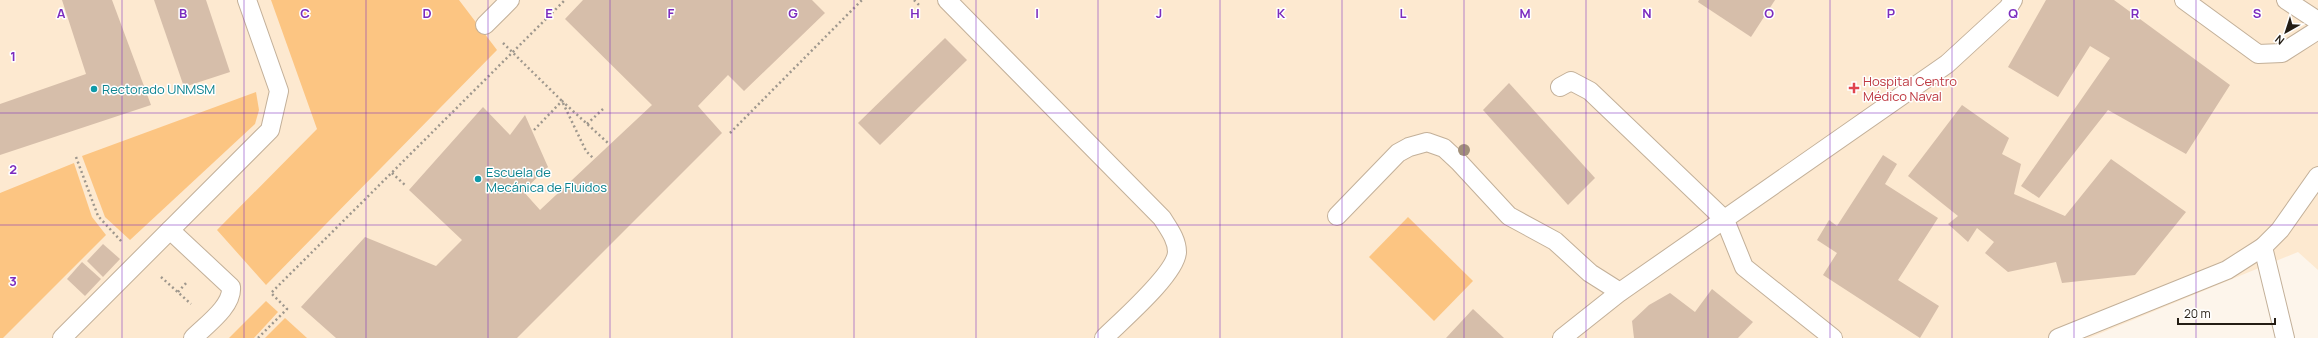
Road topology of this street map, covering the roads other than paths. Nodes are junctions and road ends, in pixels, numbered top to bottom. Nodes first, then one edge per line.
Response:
1 (247, 0) edge
2 (510, 0) edge
3 (947, 0) edge
4 (2013, 0) edge
5 (2184, 0) edge
6 (2286, 0) edge
7 (2314, 13) edge
8 (485, 25) road end
9 (2318, 30) edge
10 (1560, 87) dead end
11 (2318, 176) edge
12 (1337, 216) dead end
13 (1725, 220) junction
14 (170, 230) junction
15 (2263, 247) junction
16 (1620, 292) junction
17 (62, 338) edge
18 (193, 338) edge
19 (1104, 338) edge
20 (1562, 338) edge
21 (1833, 338) edge
22 (2058, 338) edge
23 (2285, 338) edge

1 - 14 lane
2 - 8 lane
3 - 19 lane
4 - 13 lane
5 - 9 lane
6 - 7 lane
10 - 13 lane
11 - 15 lane
12 - 16 lane
13 - 16 lane
13 - 21 lane
14 - 17 lane
14 - 18 lane
15 - 22 lane
15 - 23 lane
16 - 20 lane

